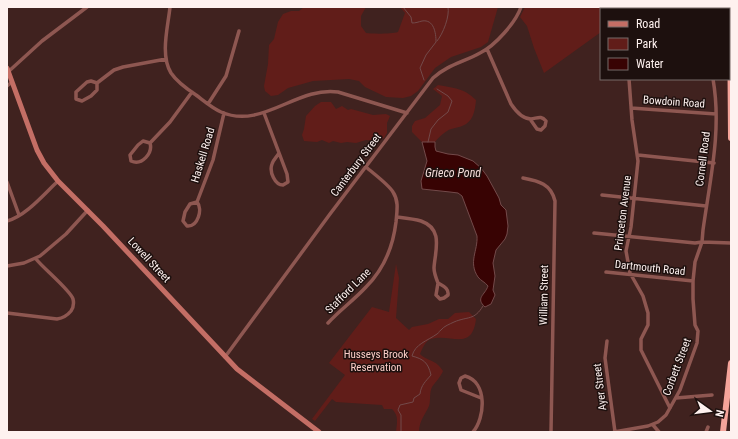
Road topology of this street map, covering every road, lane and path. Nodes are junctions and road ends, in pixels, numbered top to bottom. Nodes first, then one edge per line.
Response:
1 (87, 7) edge
2 (170, 7) edge
3 (521, 7) edge
4 (730, 7) edge
5 (238, 31) dead end
6 (487, 49) junction
7 (166, 59) junction
8 (8, 70) edge
9 (629, 80) edge
10 (712, 80) edge
11 (12, 82) junction
12 (97, 83) junction
13 (7, 86) edge
14 (192, 92) junction
15 (208, 104) junction
16 (631, 108) junction
17 (264, 112) junction
18 (224, 113) junction
19 (408, 113) junction
20 (716, 114) junction
21 (530, 119) junction
22 (731, 138) edge
23 (150, 142) junction
24 (279, 153) junction
25 (638, 154) junction
26 (714, 163) junction
27 (366, 167) junction
28 (523, 178) dead end
29 (58, 181) junction
30 (7, 182) edge
31 (602, 195) dead end
32 (634, 199) junction
33 (197, 202) junction
34 (706, 206) junction
35 (88, 210) junction
36 (20, 215) junction
37 (397, 217) junction
38 (7, 221) edge
39 (594, 233) dead end
40 (629, 236) junction
41 (702, 242) junction
42 (731, 243) edge
43 (36, 259) junction
44 (7, 266) edge
45 (606, 272) dead end
46 (632, 275) junction
47 (693, 281) junction
48 (438, 283) junction
49 (7, 313) edge
50 (328, 323) dead end
51 (607, 341) dead end
52 (225, 357) junction
53 (731, 363) edge
54 (712, 395) dead end
55 (481, 398) junction
56 (676, 398) junction
57 (670, 408) junction
58 (653, 425) junction
59 (708, 427) dead end
60 (319, 432) edge
61 (473, 432) edge
62 (551, 432) edge
63 (615, 432) edge
64 (659, 432) edge
65 (706, 432) edge
66 (723, 432) edge

1 - 8 street
2 - 7 street
3 - 6 street, Canterbury Street
4 - 22 highway
5 - 15 street
6 - 19 street, Canterbury Street
6 - 21 street
7 - 12 street
7 - 14 street
8 - 11 main road, Lowell Street
9 - 16 street, Princeton Avenue
10 - 20 street, Cornell Road
11 - 13 street
11 - 29 main road, Lowell Street
12 - 12 street
14 - 15 street
14 - 23 street
15 - 18 street
16 - 20 street, Bowdoin Road
16 - 25 street, Princeton Avenue
17 - 18 street
17 - 19 street
17 - 24 street
18 - 33 street, Haskell Road
19 - 27 street, Canterbury Street
20 - 26 street, Cornell Road
21 - 21 street
23 - 23 street
24 - 24 street
25 - 26 street
25 - 32 street, Princeton Avenue
26 - 34 street, Cornell Road
27 - 37 street, Stafford Lane
27 - 52 street, Canterbury Street
28 - 62 street, William Street
29 - 35 main road, Lowell Street
29 - 36 street
30 - 36 street
31 - 32 street
32 - 34 street
32 - 40 street, Princeton Avenue
33 - 33 street, Haskell Road
34 - 41 street, Cornell Road
35 - 43 street
35 - 52 main road, Lowell Street
36 - 38 street
37 - 48 street
37 - 50 street, Stafford Lane
39 - 40 street
40 - 41 street
40 - 46 street, Princeton Avenue
41 - 42 street
41 - 47 street, Corbett Street
43 - 44 street
43 - 49 street
45 - 46 street, Dartmouth Road
46 - 47 street, Dartmouth Road
46 - 57 street, Princeton Avenue
47 - 56 street, Corbett Street
48 - 48 street
51 - 63 street, Ayer Street
52 - 60 main road, Lowell Street
53 - 66 highway
54 - 56 street
55 - 55 street
55 - 61 street
56 - 57 street, Corbett Street
57 - 58 street, Corbett Street
58 - 63 street
58 - 64 street
59 - 65 street

